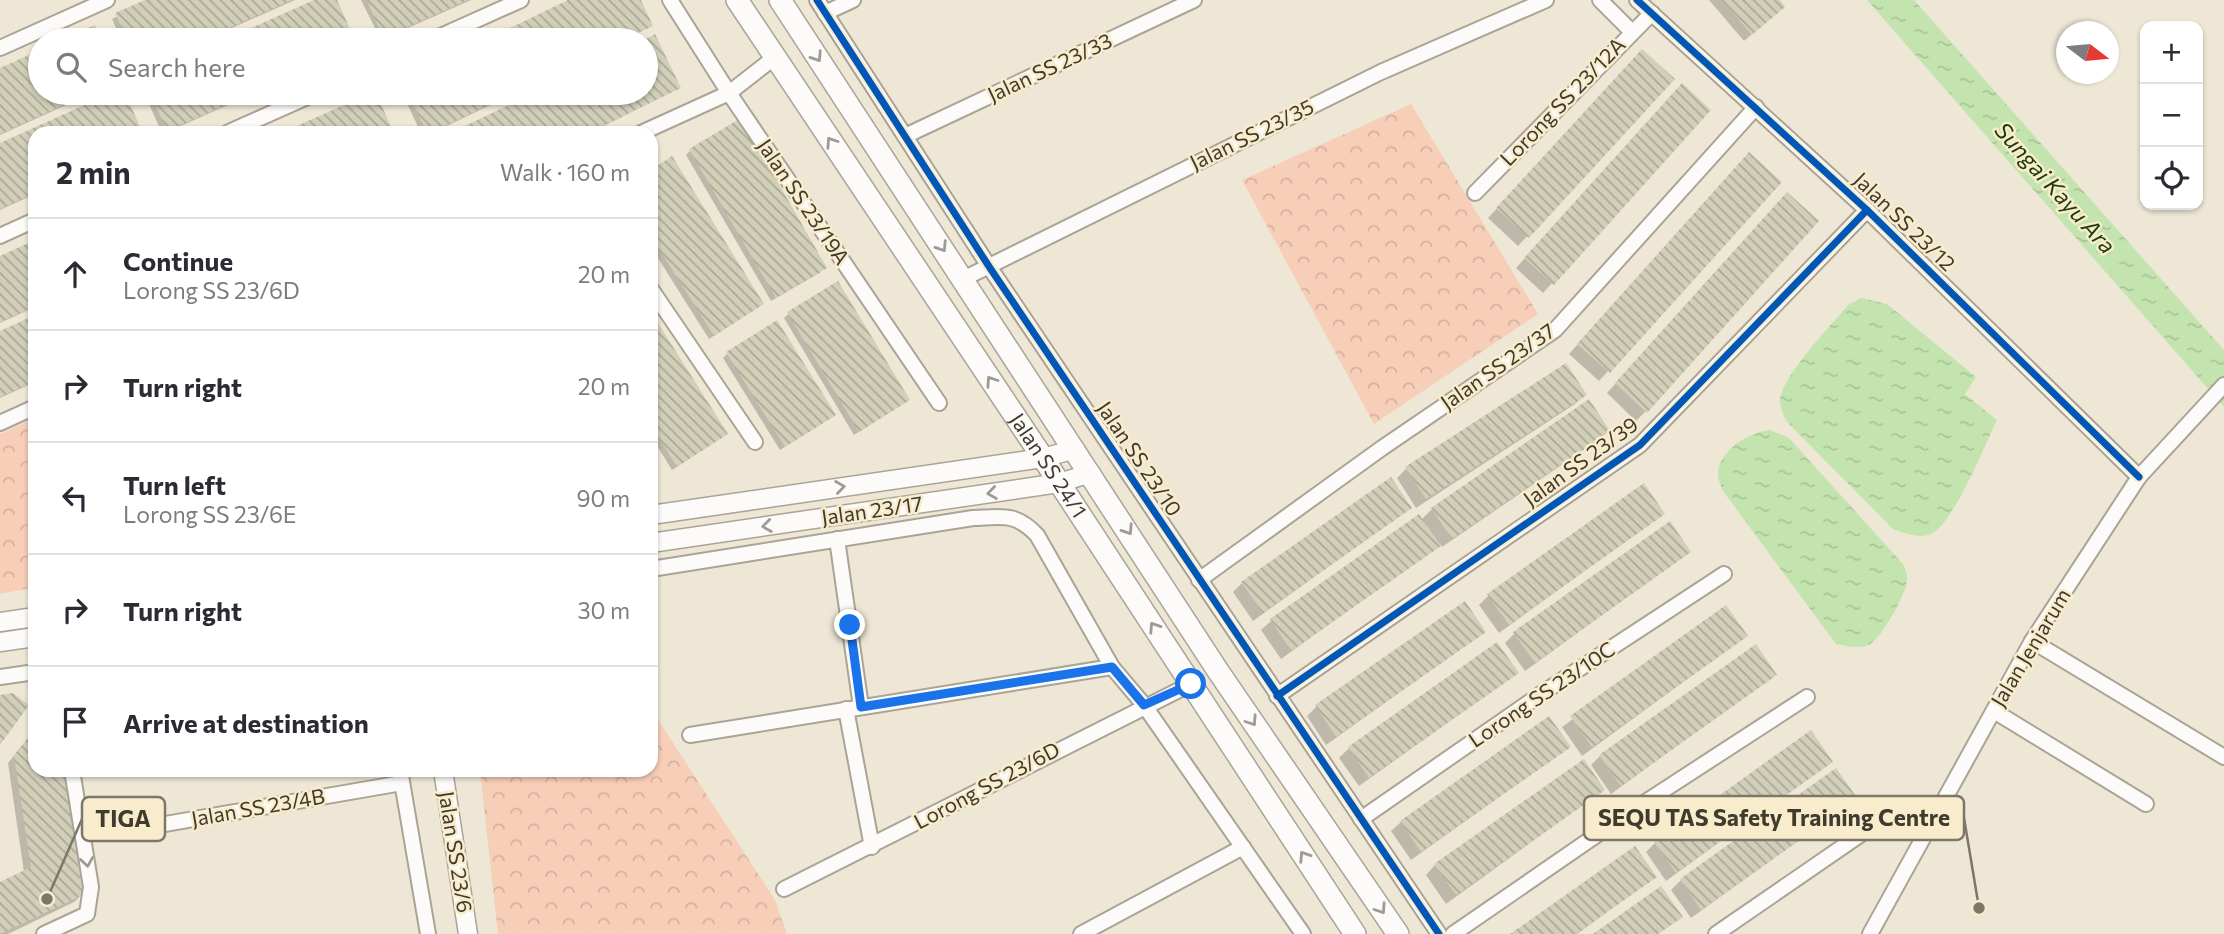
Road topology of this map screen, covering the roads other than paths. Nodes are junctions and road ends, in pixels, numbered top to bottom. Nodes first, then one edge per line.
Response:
1 (107, 0) edge
2 (522, 0) edge
3 (670, 0) edge
4 (737, 0) edge
5 (780, 0) edge
6 (817, 0) edge
7 (853, 0) edge
8 (1194, 0) edge
9 (1546, 0) edge
10 (1600, 0) edge
11 (1637, 0) edge
12 (825, 13) junction
13 (1652, 13) junction
14 (45, 28) edge
15 (459, 28) edge
16 (1632, 32) junction
17 (28, 35) edge
18 (0, 48) edge
19 (775, 57) junction
20 (729, 93) junction
21 (289, 105) edge
22 (1756, 107) junction
23 (243, 126) edge
24 (656, 126) edge
25 (905, 136) junction
26 (1475, 193) dead end
27 (1867, 210) junction
28 (28, 223) edge
29 (0, 236) edge
30 (990, 268) junction
31 (963, 279) junction
32 (658, 299) edge
33 (2224, 385) edge
34 (939, 403) dead end
35 (28, 410) edge
36 (0, 423) edge
37 (755, 442) dead end
38 (1075, 449) junction
39 (1043, 458) junction
40 (1091, 473) junction
41 (2138, 477) junction
42 (1059, 483) junction
43 (658, 514) edge
44 (837, 539) junction
45 (658, 542) edge
46 (658, 568) edge
47 (1724, 574) dead end
48 (1199, 580) junction
49 (28, 618) edge
50 (0, 622) edge
51 (28, 638) edge
52 (2032, 641) junction
53 (0, 642) edge
54 (1112, 667) junction
55 (28, 673) edge
56 (0, 677) edge
57 (1191, 684) junction
58 (1277, 696) junction
59 (1807, 697) dead end
60 (1144, 705) junction
61 (854, 708) junction
62 (1994, 711) junction
63 (690, 735) dead end
64 (2224, 757) edge
65 (73, 777) edge
66 (396, 777) edge
67 (401, 777) edge
68 (444, 777) edge
69 (2146, 804) dead end
70 (1361, 819) junction
71 (1883, 819) dead end
72 (113, 834) dead end
73 (872, 847) junction
74 (1243, 847) junction
75 (783, 889) dead end
76 (44, 934) edge
77 (428, 934) edge
78 (468, 934) edge
79 (1081, 934) edge
80 (1303, 934) edge
81 (1355, 934) edge
82 (1398, 934) edge
83 (1439, 934) edge
84 (1453, 934) edge
85 (1716, 934) edge
86 (1870, 934) edge

1 - 14 street
2 - 15 street
3 - 20 street, Jalan SS 23/19A
4 - 19 main road, Jalan SS 24/1
5 -> 31 main road, Jalan SS 24/1
6 - 12 street, Jalan SS 23/10
7 - 12 street
8 - 25 street, Jalan SS 23/33
9 - 30 street, Jalan SS 23/35
10 - 16 street
11 - 13 street, Jalan SS 23/12
12 - 25 street, Jalan SS 23/10
13 - 16 street, Lorong SS 23/12A
13 - 22 street, Jalan SS 23/12
16 - 26 street, Lorong SS 23/12A
17 - 18 street
19 - 20 street
39 -> 19 main road, Jalan SS 24/1
20 - 24 street
20 - 34 street, Jalan SS 23/19A
21 - 23 street
22 - 27 street, Jalan SS 23/12
22 - 48 street, Jalan SS 23/37
25 - 30 street, Jalan SS 23/10
27 - 41 street, Jalan SS 23/12
27 - 58 street, Jalan SS 23/39
28 - 29 street
30 - 31 street, Jalan SS 23/35
30 - 48 street, Jalan SS 23/10
31 - 38 main road, Jalan SS 24/1
32 - 37 street
33 - 41 street, Jalan Jenjarum
35 - 36 street
38 - 39 street, Jalan 23/17
38 - 40 main road, Jalan SS 24/1
39 - 42 main road, Jalan SS 24/1
43 -> 39 street, Jalan 23/17
40 - 42 street, Jalan 23/17
40 -> 82 main road, Jalan SS 24/1
41 - 52 street, Jalan Jenjarum
42 -> 45 street, Jalan 23/17
57 -> 42 main road, Jalan SS 24/1
44 - 46 street
44 - 54 street
44 - 61 street
47 - 70 street, Lorong SS 23/10C
48 - 58 street, Jalan SS 23/10
49 - 50 street
51 - 53 street
52 - 62 street, Jalan Jenjarum
52 - 64 street
54 - 60 street
54 - 61 street
55 - 56 street
57 - 60 street, Lorong SS 23/6D
81 -> 57 main road, Jalan SS 24/1
58 - 70 street, Jalan SS 23/10
59 - 84 street
60 - 73 street, Lorong SS 23/6D
60 - 74 street
61 - 63 street
61 - 73 street
62 - 69 street
62 - 86 street, Jalan Jenjarum
65 -> 76 street
66 - 72 street, Jalan SS 23/4B
67 - 77 street
68 - 78 street, Jalan SS 23/6
70 - 83 street, Jalan SS 23/10
71 - 85 street
73 - 75 street, Lorong SS 23/6D
74 - 79 street
74 - 80 street

